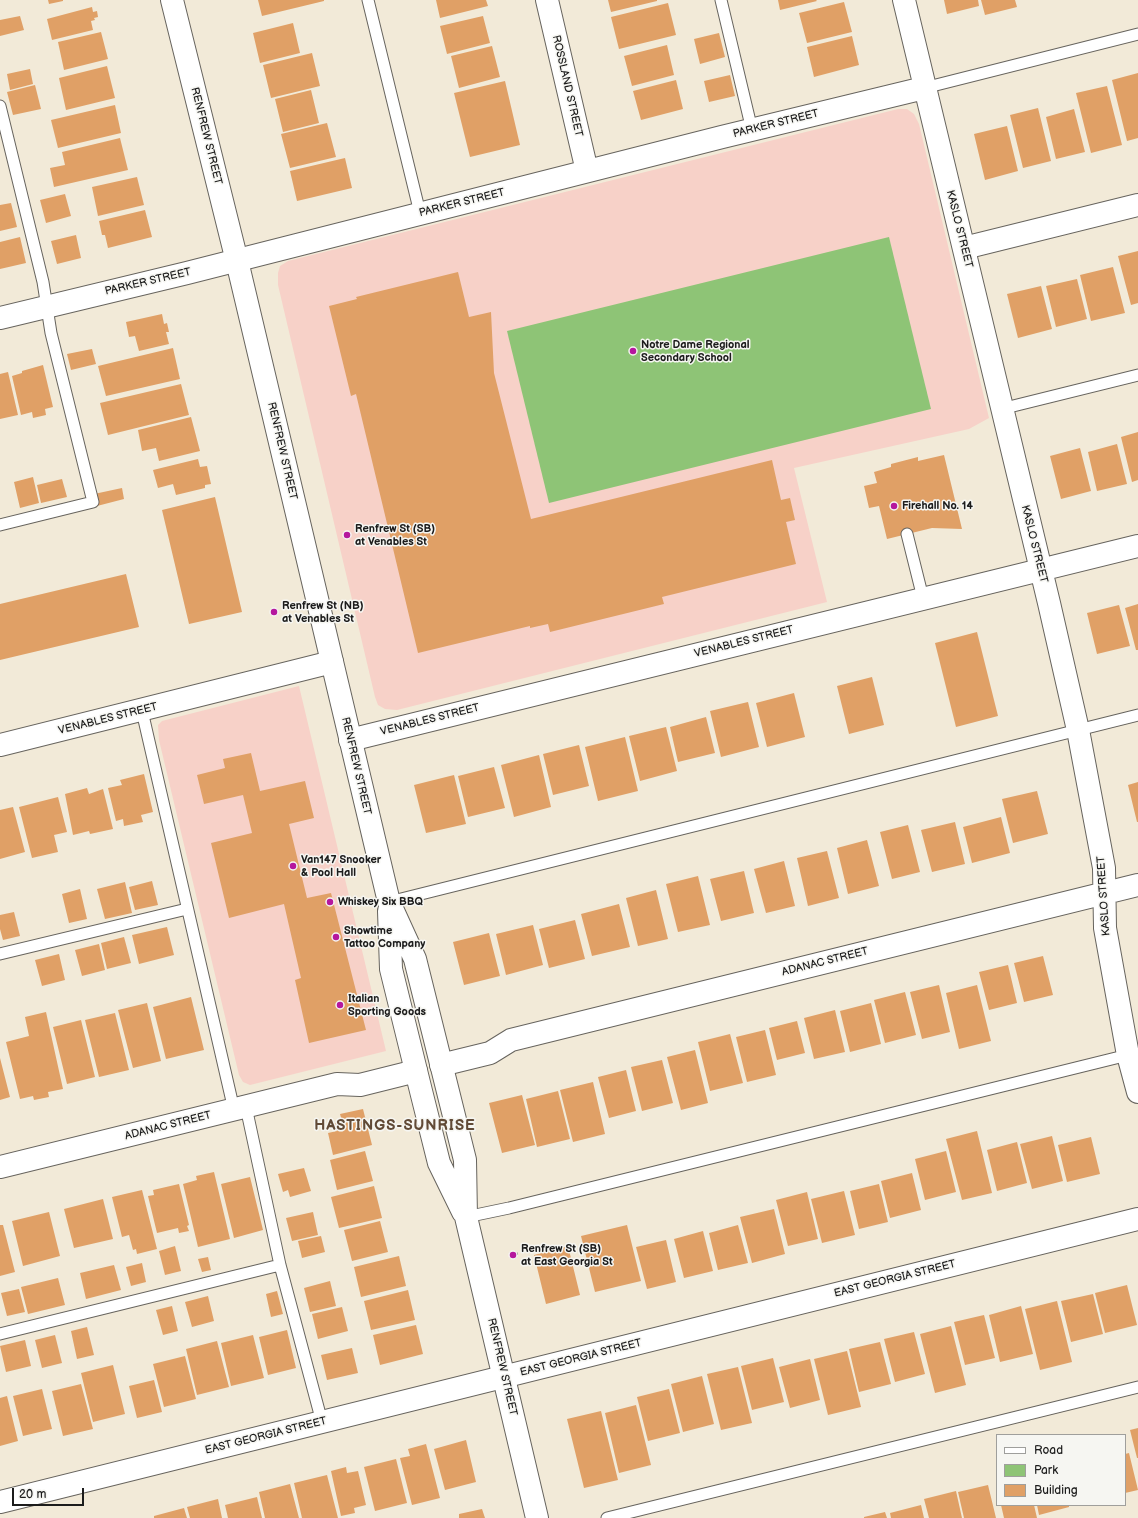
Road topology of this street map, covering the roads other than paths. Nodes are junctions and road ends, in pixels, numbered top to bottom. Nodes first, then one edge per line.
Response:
1 (172, 0) edge
2 (368, 0) edge
3 (547, 0) edge
4 (721, 0) edge
5 (904, 0) edge
6 (1138, 34) edge
7 (924, 88) junction
8 (0, 106) edge
9 (752, 130) junction
10 (587, 171) junction
11 (1138, 205) edge
12 (420, 214) junction
13 (964, 248) junction
14 (237, 261) junction
15 (47, 306) junction
16 (0, 318) edge
17 (1138, 375) edge
18 (1001, 409) junction
19 (0, 525) edge
20 (907, 534) dead end
21 (1138, 546) edge
22 (1040, 570) junction
23 (923, 598) junction
24 (332, 662) junction
25 (142, 711) junction
26 (1138, 715) edge
27 (1078, 730) junction
28 (350, 740) junction
29 (0, 745) edge
30 (1138, 885) edge
31 (1104, 894) junction
32 (389, 902) junction
33 (187, 909) junction
34 (0, 954) edge
35 (1128, 1055) junction
36 (439, 1058) junction
37 (415, 1064) junction
38 (1138, 1092) edge
39 (240, 1108) junction
40 (0, 1167) edge
41 (466, 1217) junction
42 (1138, 1219) edge
43 (280, 1265) junction
44 (0, 1334) edge
45 (504, 1377) junction
46 (1138, 1387) edge
47 (322, 1422) junction
48 (0, 1502) edge
49 (537, 1518) edge
50 (607, 1518) edge

1 - 14 street, RENFREW STREET
2 - 12 lane
3 - 10 street, ROSSLAND STREET
4 - 9 lane
5 - 7 street, KASLO STREET
6 - 7 lane
7 - 9 street, PARKER STREET
7 - 13 street, KASLO STREET
8 - 15 lane
9 - 10 street, PARKER STREET
10 - 12 street, PARKER STREET
11 - 13 street
12 - 14 street, PARKER STREET
13 - 18 street, KASLO STREET
14 - 15 street, PARKER STREET
14 - 24 street, RENFREW STREET
15 - 16 street, PARKER STREET
15 - 19 lane
17 - 18 lane
18 - 22 street, KASLO STREET
20 - 23 lane
21 - 22 street, VENABLES STREET
22 - 23 street, VENABLES STREET
22 - 27 street, KASLO STREET
23 - 28 street, VENABLES STREET
24 - 25 street, VENABLES STREET
24 - 28 street, RENFREW STREET
25 - 29 street, VENABLES STREET
25 - 33 lane
26 - 27 lane
27 - 31 street, KASLO STREET
27 - 32 lane
28 - 32 street, RENFREW STREET
30 - 31 street, ADANAC STREET
31 - 35 street, KASLO STREET
31 - 36 street, ADANAC STREET
32 - 36 street, RENFREW STREET
32 - 37 street, RENFREW STREET
33 - 34 lane
33 - 39 lane
35 - 38 street, KASLO STREET
35 - 41 lane
36 - 41 street, RENFREW STREET
37 - 39 street, ADANAC STREET
37 - 41 street, RENFREW STREET
39 - 40 street, ADANAC STREET
39 - 43 lane
41 - 45 street, RENFREW STREET
42 - 45 street, EAST GEORGIA STREET
43 - 44 lane
43 - 47 lane
45 - 47 street, EAST GEORGIA STREET
45 - 49 street, RENFREW STREET
46 - 50 lane
47 - 48 street, EAST GEORGIA STREET

